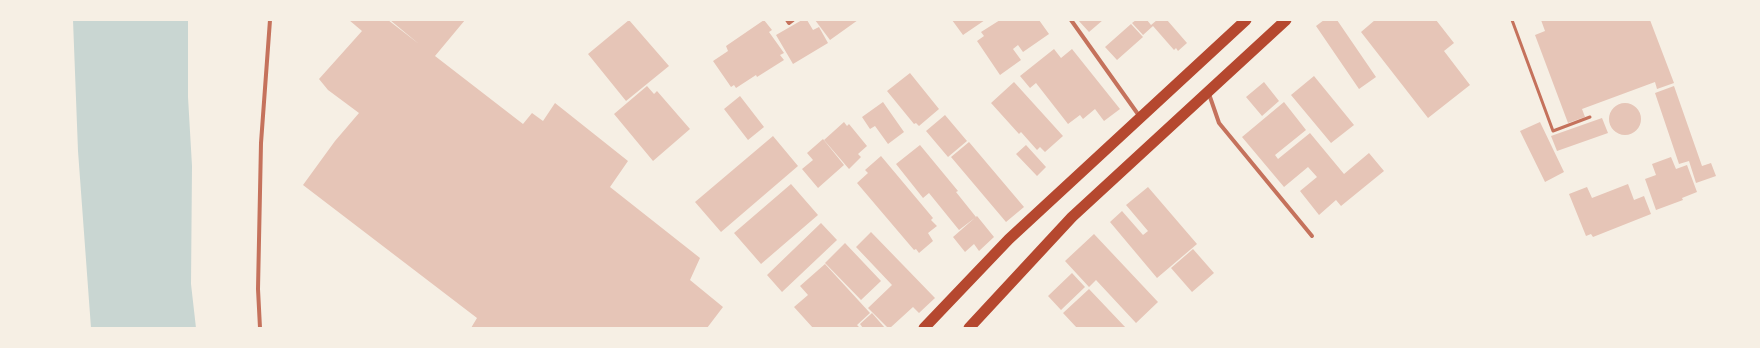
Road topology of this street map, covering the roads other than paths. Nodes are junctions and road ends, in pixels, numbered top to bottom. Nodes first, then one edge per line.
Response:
1 (270, 20) edge
2 (787, 20) edge
3 (793, 20) edge
4 (1071, 20) edge
5 (1246, 20) edge
6 (1286, 20) edge
7 (1512, 20) edge
8 (1208, 92) junction
9 (1590, 117) dead end
10 (1141, 118) junction
11 (1312, 236) dead end
12 (260, 328) edge
13 (924, 328) edge
14 (969, 328) edge

1 - 12 street
2 - 3 street
4 - 10 street
5 - 10 highway
6 - 8 highway
7 - 9 lane
8 - 11 street
8 - 14 highway
10 - 13 highway

